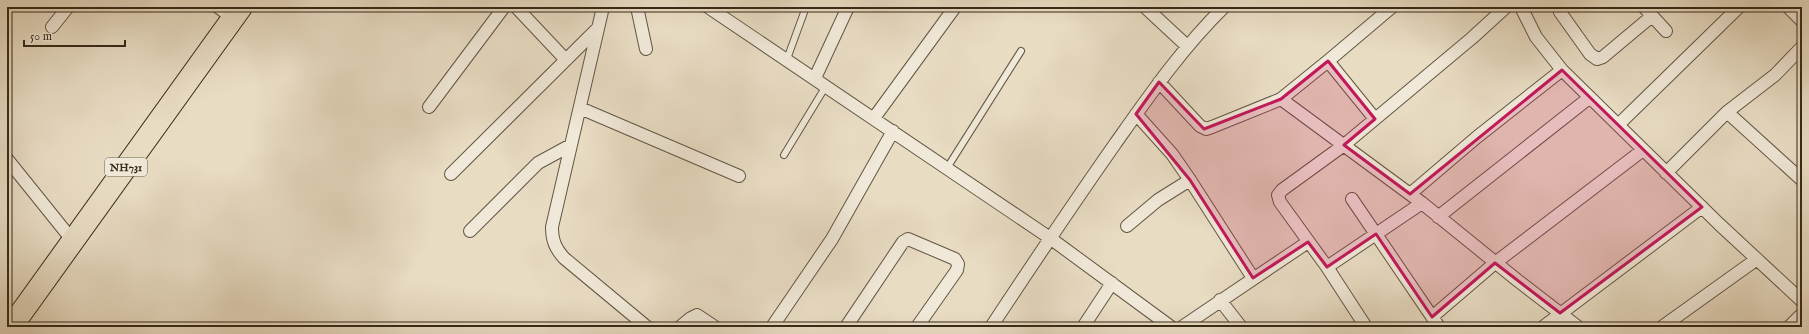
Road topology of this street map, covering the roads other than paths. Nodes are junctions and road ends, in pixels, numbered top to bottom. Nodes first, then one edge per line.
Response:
1 (68, 7) edge
2 (504, 7) edge
3 (516, 7) edge
4 (603, 7) edge
5 (637, 7) edge
6 (708, 7) edge
7 (806, 7) edge
8 (848, 7) edge
9 (955, 7) edge
10 (1145, 7) edge
11 (1224, 7) edge
12 (1392, 7) edge
13 (1506, 7) edge
14 (1521, 7) edge
15 (1559, 7) edge
16 (1739, 7) edge
17 (1788, 7) edge
18 (231, 11) edge
19 (1648, 11) edge
20 (1802, 21) edge
21 (52, 27) dead end
22 (598, 28) junction
23 (1666, 31) dead end
24 (1187, 46) junction
25 (1802, 48) edge
26 (646, 49) dead end
27 (1021, 51) dead end
28 (787, 59) junction
29 (566, 60) junction
30 (1328, 61) junction
31 (1562, 70) junction
32 (815, 78) junction
33 (1159, 82) junction
34 (826, 86) junction
35 (1589, 98) junction
36 (1281, 99) junction
37 (429, 107) dead end
38 (580, 108) junction
39 (1727, 112) junction
40 (1136, 114) junction
41 (874, 118) junction
42 (1375, 119) junction
43 (1618, 125) junction
44 (893, 131) junction
45 (571, 145) junction
46 (1344, 145) junction
47 (1643, 150) junction
48 (784, 155) dead end
49 (7, 159) edge
50 (947, 168) junction
51 (1666, 173) junction
52 (451, 174) dead end
53 (1800, 175) edge
54 (739, 176) dead end
55 (1190, 180) junction
56 (1410, 194) junction
57 (1352, 199) dead end
58 (1422, 203) junction
59 (1702, 207) junction
60 (1438, 217) junction
61 (1127, 226) dead end
62 (470, 231) dead end
63 (1376, 234) junction
64 (1050, 238) junction
65 (73, 241) junction
66 (1308, 242) junction
67 (1757, 259) junction
68 (1495, 263) junction
69 (1327, 267) junction
70 (1253, 278) junction
71 (1112, 283) junction
72 (1220, 300) junction
73 (1802, 301) edge
74 (1560, 313) junction
75 (1802, 314) edge
76 (1435, 322) edge
77 (11, 327) edge
78 (646, 327) edge
79 (680, 327) edge
80 (715, 327) edge
81 (772, 327) edge
82 (846, 327) edge
83 (917, 327) edge
84 (992, 327) edge
85 (1083, 327) edge
86 (1171, 327) edge
87 (1182, 327) edge
88 (1241, 327) edge
89 (1366, 327) edge
90 (1543, 327) edge
91 (1578, 327) edge
92 (1662, 327) edge
93 (1789, 327) edge

1 - 21 street
2 - 37 street
3 - 29 street
4 - 22 street
5 - 26 street
6 - 28 street
7 - 28 lane
8 - 32 street
9 - 41 street
10 - 24 street
11 - 24 street
12 - 30 street
13 - 42 street
14 - 31 street
15 - 19 street
16 - 43 street
17 - 20 street
18 - 65 highway, NH731
19 - 23 street
22 - 29 street
22 - 38 street
24 - 33 street
25 - 39 street
27 - 50 lane
28 - 32 street
29 - 52 street
30 - 36 street
30 - 42 street
31 - 35 street
31 - 56 street
32 - 34 street
33 - 36 street
33 - 40 street
34 - 41 street
34 - 48 lane
35 - 43 street
35 - 60 street
36 - 46 street
38 - 45 street
38 - 54 street
39 - 51 street
39 - 53 street
40 - 55 street
40 - 64 street
41 - 44 street
42 - 46 street
43 - 47 street
44 - 50 street
44 - 81 street
45 - 62 street
45 - 78 street
46 - 56 street
46 - 66 street
47 - 51 street
47 - 68 street
49 - 65 street
50 - 64 street
51 - 59 street
55 - 61 street
55 - 70 street
56 - 58 street
57 - 63 street
58 - 60 street
58 - 63 street
59 - 67 street
59 - 74 street
60 - 68 street
63 - 69 street
63 - 76 street
64 - 71 street
64 - 84 street
65 - 77 highway, NH731
66 - 69 street
66 - 70 street
67 - 73 street
67 - 92 street
68 - 74 street
68 - 76 street
69 - 89 street
70 - 72 street
71 - 85 street
71 - 86 street
72 - 87 street
72 - 88 street
74 - 90 street
74 - 91 street
75 - 93 street
79 - 80 street
82 - 83 street

